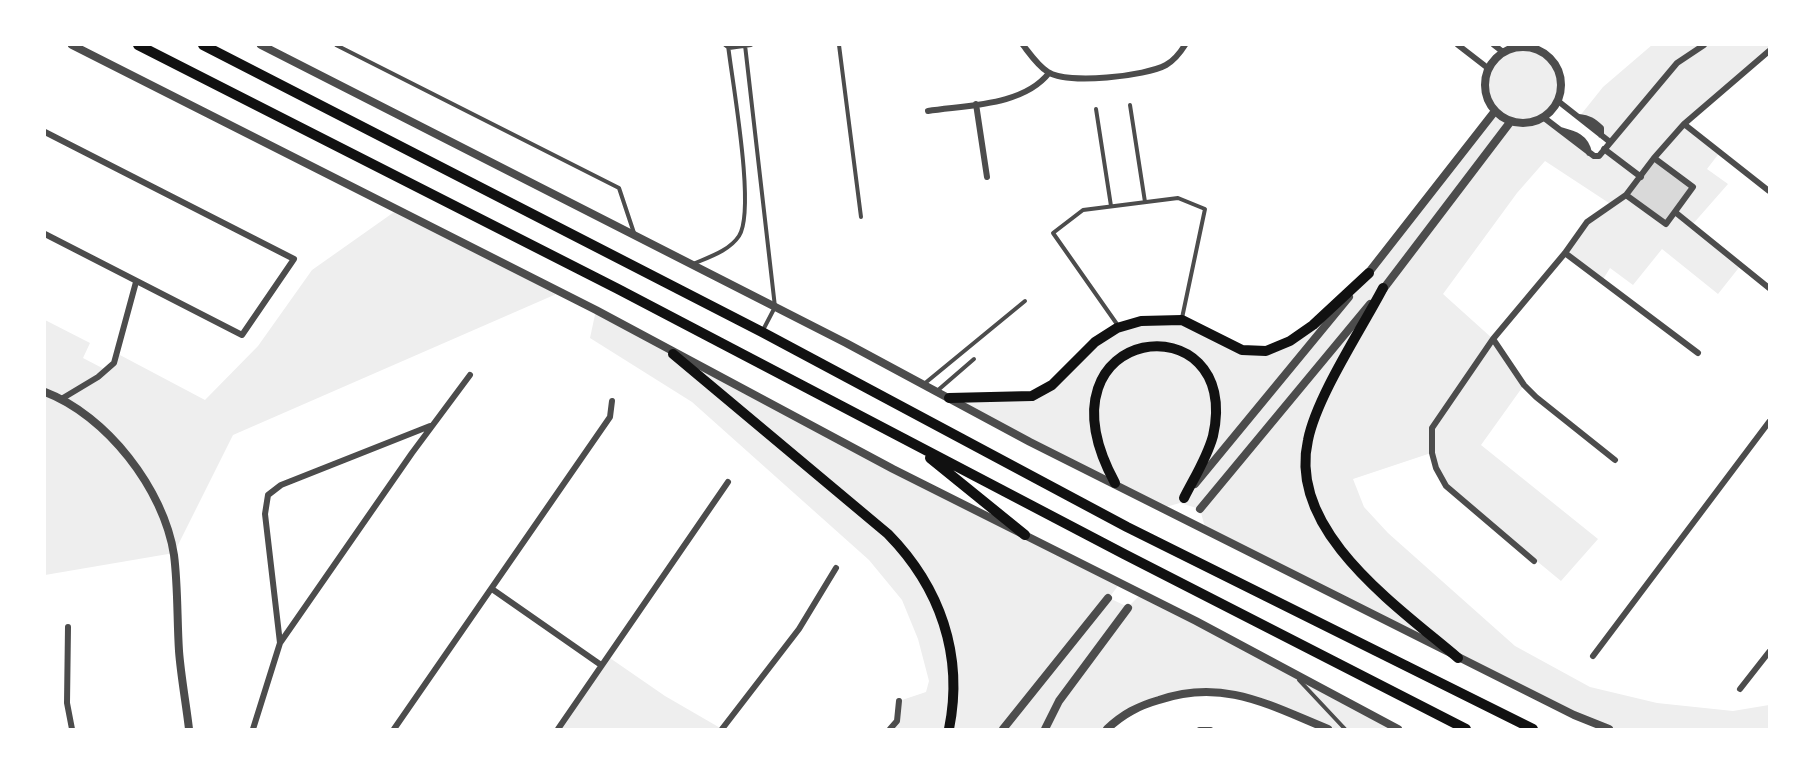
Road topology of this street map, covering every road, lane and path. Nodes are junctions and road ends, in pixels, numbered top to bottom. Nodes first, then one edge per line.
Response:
1 (72, 45) edge
2 (138, 45) edge
3 (203, 45) edge
4 (261, 45) edge
5 (336, 45) edge
6 (745, 45) edge
7 (751, 45) edge
8 (839, 45) edge
9 (1023, 45) edge
10 (1185, 45) edge
11 (1494, 45) edge
12 (1704, 45) edge
13 (727, 46) edge
14 (1461, 46) edge
15 (1518, 47) edge
16 (1769, 51) edge
17 (1503, 52) junction
18 (1489, 69) junction
19 (1049, 73) junction
20 (1558, 101) junction
21 (976, 104) junction
22 (1130, 105) dead end
23 (1096, 109) dead end
24 (928, 111) dead end
25 (1495, 111) junction
26 (1544, 117) junction
27 (1511, 121) junction
28 (1684, 124) junction
29 (45, 132) edge
30 (1610, 142) junction
31 (1604, 149) junction
32 (1654, 158) junction
33 (987, 177) dead end
34 (1641, 177) junction
35 (1769, 191) edge
36 (1626, 195) junction
37 (1145, 202) junction
38 (1111, 206) junction
39 (1675, 212) junction
40 (861, 217) dead end
41 (45, 234) edge
42 (635, 237) junction
43 (1565, 253) junction
44 (690, 265) junction
45 (1368, 273) junction
46 (136, 282) junction
47 (1383, 288) junction
48 (1769, 288) edge
49 (1025, 301) dead end
50 (775, 307) junction
51 (1182, 320) junction
52 (1119, 327) junction
53 (762, 332) junction
54 (1493, 339) junction
55 (1698, 353) dead end
56 (673, 354) junction
57 (974, 359) dead end
58 (470, 375) dead end
59 (923, 384) junction
60 (45, 392) edge
61 (936, 392) junction
62 (63, 398) junction
63 (949, 398) junction
64 (612, 401) dead end
65 (1769, 422) edge
66 (431, 426) junction
67 (912, 442) junction
68 (1615, 460) dead end
69 (728, 482) dead end
70 (1115, 483) junction
71 (1182, 501) joint
72 (1200, 509) dead end
73 (1025, 535) junction
74 (1534, 561) dead end
75 (836, 568) dead end
76 (492, 589) junction
77 (1108, 598) dead end
78 (1128, 608) dead end
79 (68, 627) dead end
80 (280, 643) junction
81 (1769, 652) edge
82 (1593, 656) dead end
83 (1458, 658) junction
84 (601, 665) junction
85 (1290, 670) junction
86 (1740, 689) dead end
87 (899, 701) dead end
88 (72, 729) edge
89 (189, 729) edge
90 (253, 729) edge
91 (394, 729) edge
92 (558, 729) edge
93 (722, 729) edge
94 (890, 729) edge
95 (949, 729) edge
96 (1003, 729) edge
97 (1045, 729) edge
98 (1107, 729) edge
99 (1199, 729) edge
100 (1210, 729) edge
101 (1328, 729) edge
102 (1345, 729) edge
103 (1398, 729) edge
104 (1466, 729) edge
105 (1533, 729) edge
106 (1609, 729) edge

1 - 56 street
2 - 67 main road
3 - 53 main road
4 - 42 street
5 - 42 lane
6 - 7 lane
6 - 13 lane
6 - 50 lane
8 - 40 lane
9 - 19 street
10 - 19 street
11 - 17 street
12 - 30 street
13 - 44 lane
14 - 18 street
15 - 17 street
15 - 20 street
16 - 28 street
17 - 18 street
18 - 25 street
19 - 21 street
20 - 26 street
20 - 30 street
21 - 24 street
21 - 33 street
22 - 37 lane
23 - 38 lane
25 - 27 street
25 - 45 street
26 - 27 street
26 - 31 street
27 - 47 street
28 - 32 street
28 - 35 street
29 - 46 street
30 - 31 street
31 - 34 street
32 - 34 street
32 - 39 street
34 - 36 street
36 - 39 street
36 - 43 street
37 - 38 lane
37 - 51 lane
38 - 52 lane
39 - 48 street
41 - 46 street
42 - 44 street
43 - 54 street
43 - 55 street
44 - 50 street
45 - 51 main road
45 - 71 street
46 - 62 street
47 - 72 street
47 - 83 main road
49 - 59 lane
50 - 53 lane
50 - 59 street
51 - 52 main road
52 - 63 main road
53 - 105 main road
54 - 68 street
54 - 74 street
56 - 73 street
56 - 95 main road
57 - 61 lane
58 - 66 street
59 - 61 street
60 - 62 street
61 - 63 street
62 - 89 street
63 - 70 street
64 - 76 street
65 - 82 street
66 - 80 street
66 - 80 street
67 - 73 main road
67 - 104 main road
69 - 84 street
70 - 71 main road
70 - 83 street
73 - 85 street
75 - 93 street
76 - 84 street
76 - 91 street
77 - 96 street
78 - 97 street
79 - 88 street
80 - 90 street
81 - 86 street
83 - 106 street
84 - 92 street
85 - 102 lane
85 - 103 street
87 - 94 street
98 - 101 street
99 - 100 lane

